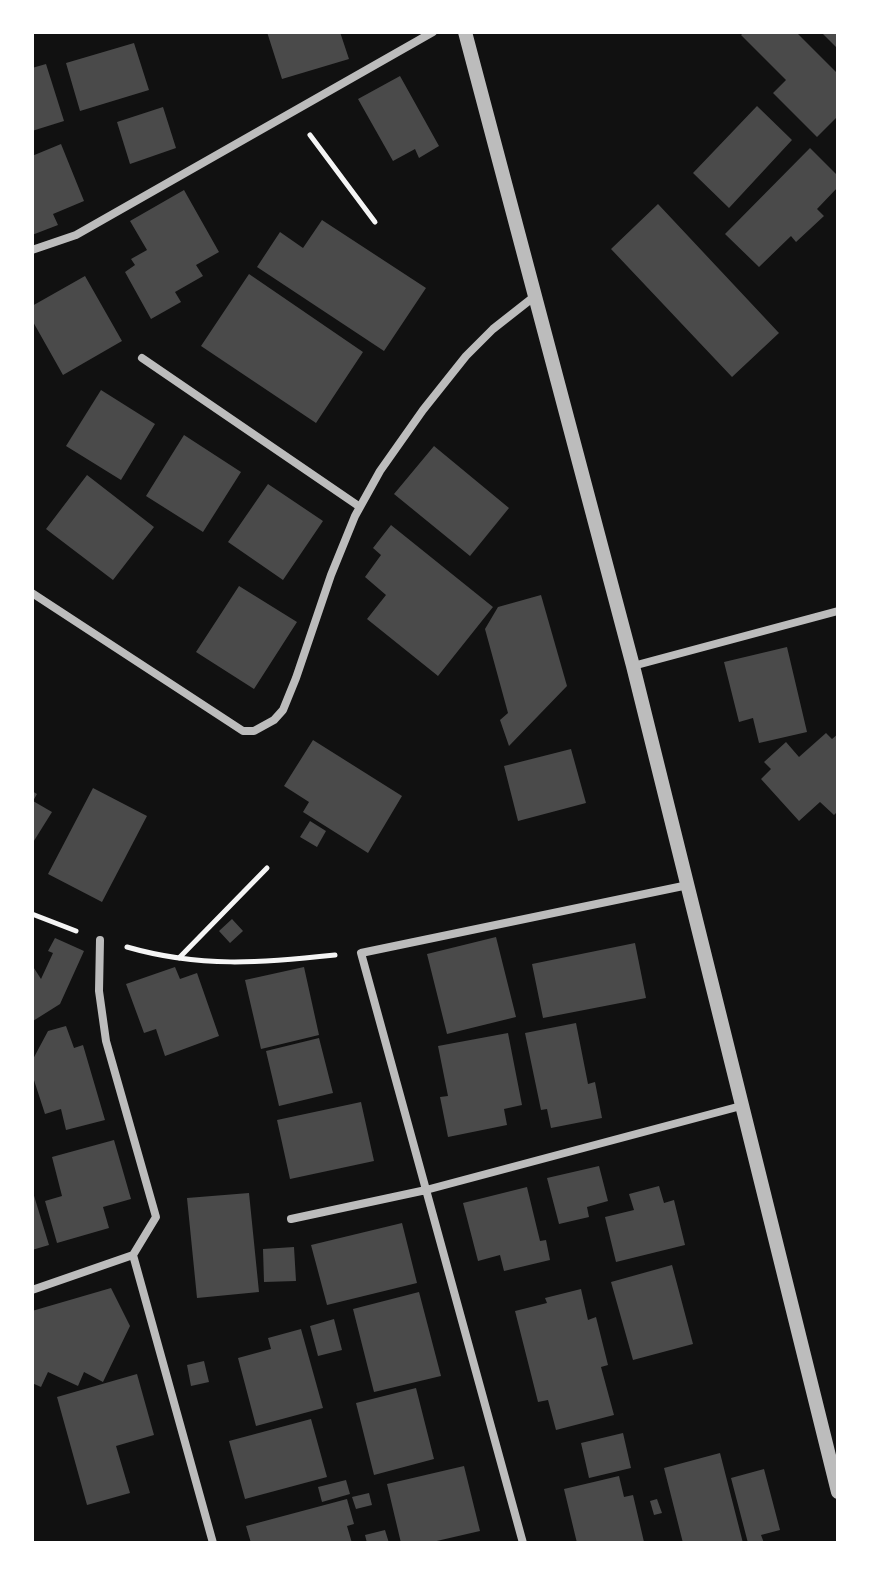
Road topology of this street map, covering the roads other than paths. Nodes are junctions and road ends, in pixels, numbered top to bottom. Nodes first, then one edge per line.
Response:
1 (433, 32) edge
2 (465, 32) edge
3 (32, 250) edge
4 (535, 296) junction
5 (142, 358) dead end
6 (360, 507) junction
7 (32, 593) edge
8 (838, 611) edge
9 (633, 666) junction
10 (688, 885) junction
11 (100, 940) road end
12 (741, 1106) junction
13 (426, 1190) junction
14 (291, 1219) dead end
15 (133, 1255) junction
16 (32, 1290) edge
17 (838, 1492) edge
18 (213, 1543) edge
19 (523, 1543) edge

1 - 3 street
2 - 4 street
4 - 6 street
4 - 9 street
5 - 6 street
6 - 7 street
8 - 9 street
9 - 10 street
10 - 12 street
10 - 13 street
11 - 15 street
12 - 13 street
12 - 17 street
13 - 14 street
13 - 19 street
15 - 16 street
15 - 18 street

